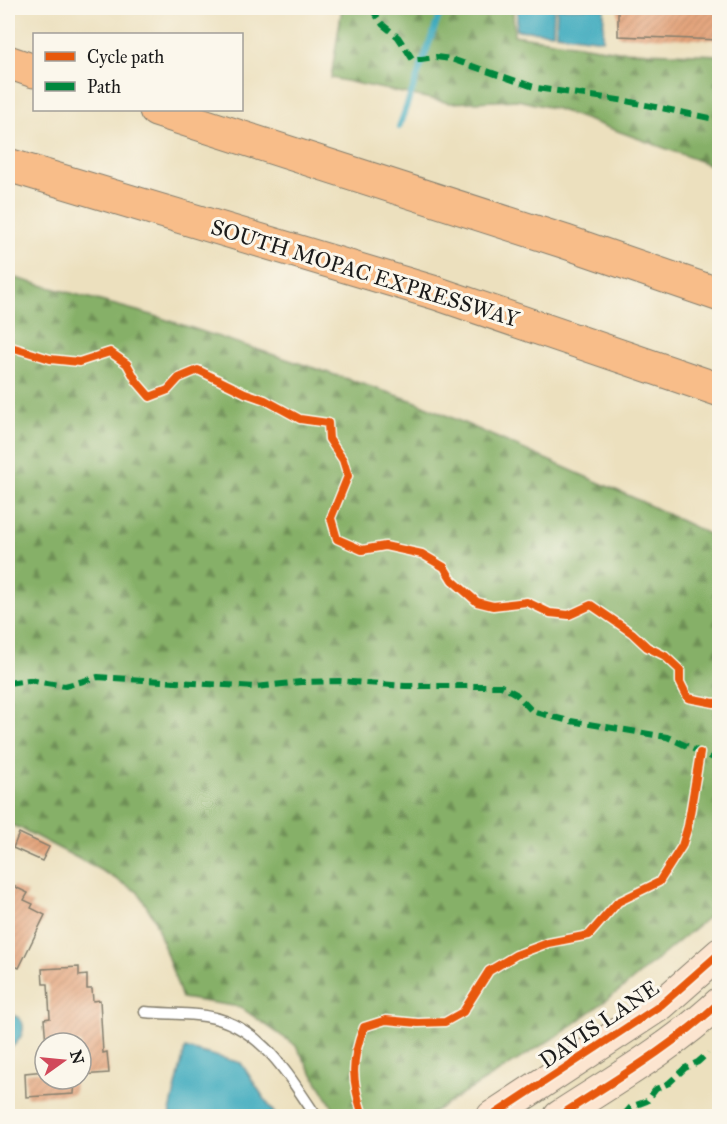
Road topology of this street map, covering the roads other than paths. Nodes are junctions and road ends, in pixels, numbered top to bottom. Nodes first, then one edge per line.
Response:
1 (8, 62) edge
2 (33, 71) edge
3 (159, 111) edge
4 (8, 165) edge
5 (720, 295) edge
6 (720, 390) edge
7 (720, 953) edge
8 (681, 988) junction
9 (712, 1009) edge
10 (145, 1012) dead end
11 (316, 1116) edge
12 (492, 1116) edge
13 (559, 1116) edge

1 - 2 highway
3 - 5 highway
4 - 6 highway, SOUTH MOPAC EXPRESSWAY
7 - 8 main road, DAVIS LANE
8 - 9 main road
8 - 12 main road, DAVIS LANE
9 - 13 main road
10 - 11 lane

